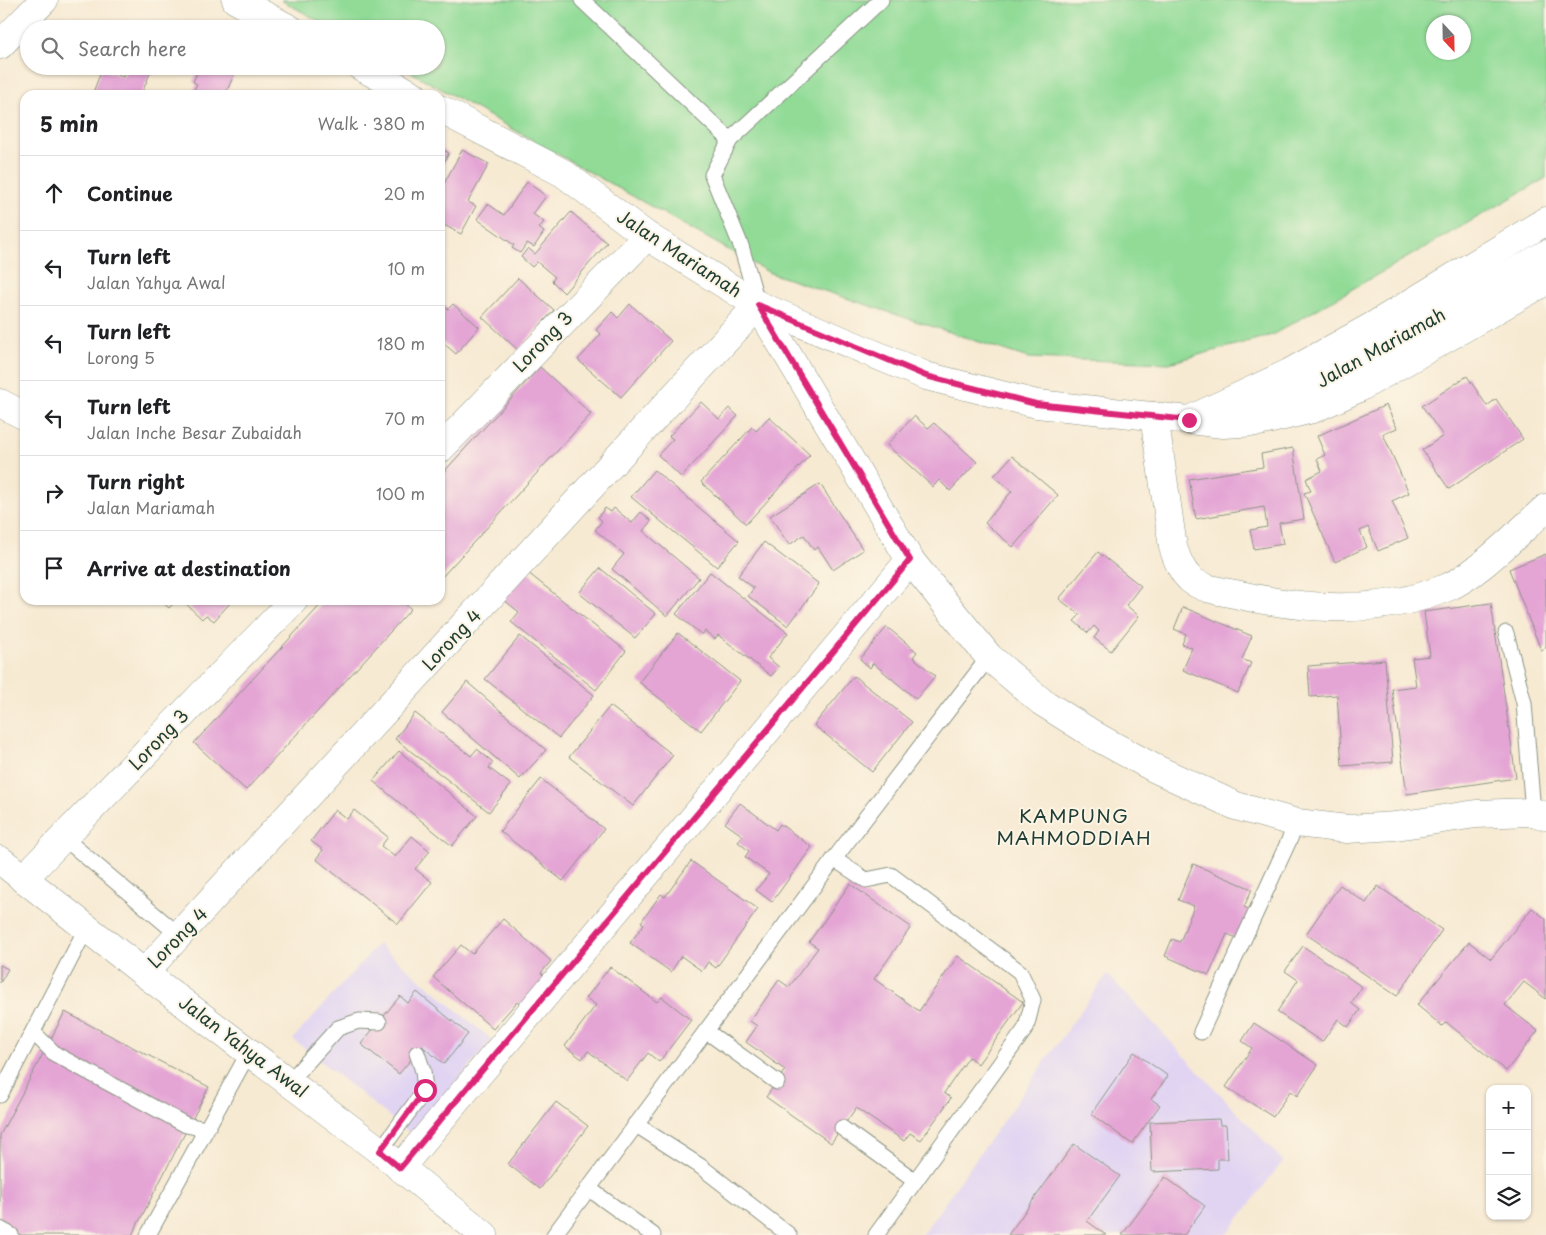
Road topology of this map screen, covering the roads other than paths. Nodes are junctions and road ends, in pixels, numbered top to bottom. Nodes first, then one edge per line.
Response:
1 (44, 0) edge
2 (236, 0) edge
3 (582, 0) edge
4 (881, 0) edge
5 (24, 20) edge
6 (273, 20) edge
7 (20, 25) edge
8 (0, 45) edge
9 (376, 75) edge
10 (404, 90) edge
11 (445, 112) edge
12 (730, 140) junction
13 (1546, 221) edge
14 (646, 236) junction
15 (1546, 254) edge
16 (1546, 281) edge
17 (758, 305) junction
18 (0, 403) edge
19 (20, 413) edge
20 (1154, 416) junction
21 (1189, 420) junction
22 (445, 444) edge
23 (1546, 508) edge
24 (910, 560) junction
25 (289, 605) edge
26 (1506, 633) dead end
27 (989, 657) junction
28 (1540, 814) edge
29 (1297, 823) junction
30 (64, 838) junction
31 (834, 859) junction
32 (0, 860) edge
33 (23, 879) junction
34 (87, 927) junction
35 (180, 936) junction
36 (144, 973) junction
37 (379, 1022) dead end
38 (706, 1031) junction
39 (33, 1032) junction
40 (1201, 1032) dead end
41 (249, 1052) junction
42 (416, 1053) dead end
43 (290, 1081) junction
44 (777, 1082) dead end
45 (0, 1095) edge
46 (636, 1124) junction
47 (842, 1128) dead end
48 (206, 1129) junction
49 (390, 1159) junction
50 (915, 1181) junction
51 (588, 1188) junction
52 (0, 1229) edge
53 (10, 1235) edge
54 (148, 1235) edge
55 (484, 1235) edge
56 (554, 1235) edge
57 (653, 1235) edge
58 (789, 1235) edge
59 (876, 1235) edge

1 - 5 main road
2 - 6 main road
3 - 12 lane
4 - 12 lane
7 - 8 main road
9 - 10 main road
11 - 14 main road, Jalan Mariamah
12 - 17 lane
13 - 21 main road
14 - 17 main road, Jalan Mariamah
14 - 22 main road, Lorong 3
15 - 21 main road, Jalan Mariamah
16 - 21 main road
17 - 20 main road, Jalan Mariamah
17 - 24 main road
17 - 35 main road, Lorong 4
18 - 19 main road
20 - 21 main road, Jalan Mariamah
20 - 23 main road
24 - 27 main road
24 - 49 main road
25 - 30 main road, Lorong 3
26 - 28 lane
27 - 29 main road
27 - 31 lane
28 - 29 main road
29 - 40 lane
30 - 33 main road, Lorong 3
30 - 35 lane
31 - 38 lane
31 - 50 lane
32 - 33 main road, Jalan Yahya Awal
33 - 34 main road, Jalan Yahya Awal
34 - 36 main road, Jalan Yahya Awal
34 - 39 lane
35 - 36 main road, Lorong 4
36 - 41 main road, Jalan Yahya Awal
37 - 43 lane
38 - 44 lane
38 - 46 lane
39 - 45 lane
39 - 48 lane
41 - 43 main road, Jalan Yahya Awal
41 - 48 lane
42 - 49 lane
43 - 49 main road, Jalan Yahya Awal
46 - 51 lane
46 - 58 lane
47 - 50 lane
48 - 54 lane
49 - 55 main road, Jalan Yahya Awal
50 - 59 lane
51 - 56 lane
51 - 57 lane
52 - 53 lane

